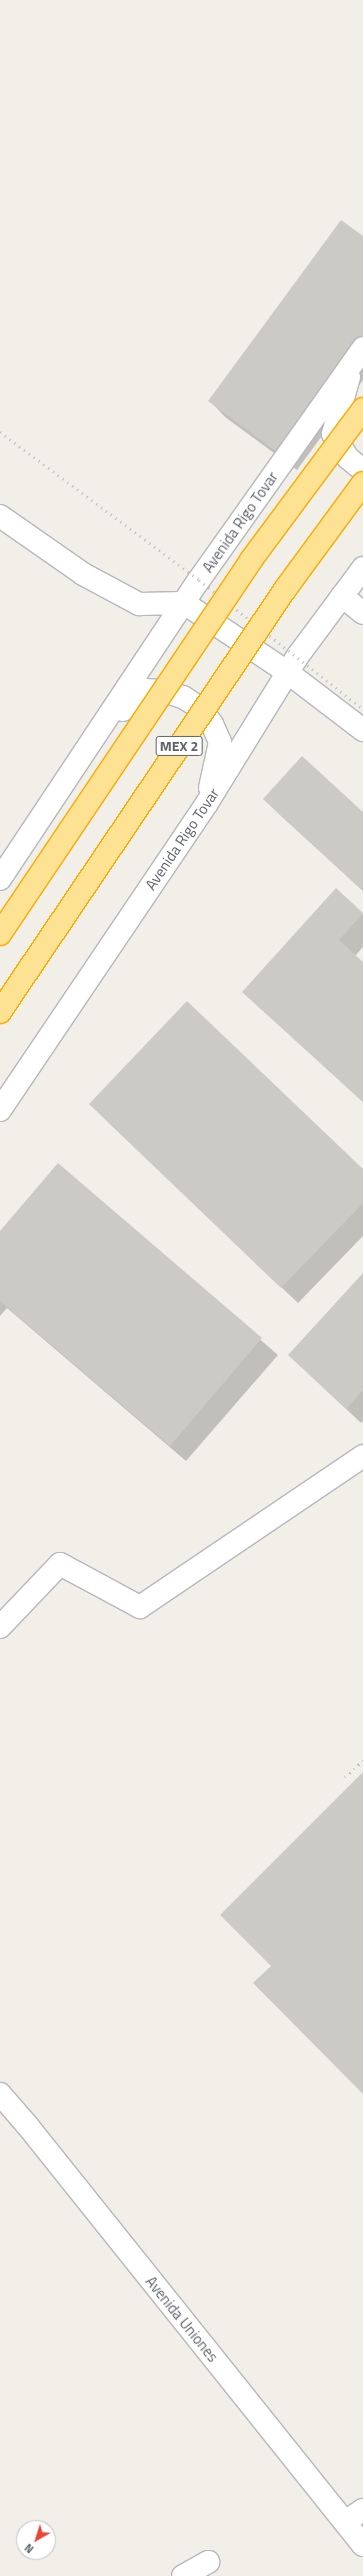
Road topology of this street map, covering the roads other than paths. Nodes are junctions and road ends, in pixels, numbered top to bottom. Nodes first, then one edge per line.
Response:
1 (358, 354) edge
2 (363, 409) edge
3 (363, 470) edge
4 (363, 483) edge
5 (0, 516) edge
6 (363, 568) edge
7 (342, 596) junction
8 (184, 603) junction
9 (363, 613) edge
10 (287, 672) junction
11 (363, 730) edge
12 (98, 732) junction
13 (207, 803) junction
14 (0, 879) edge
15 (0, 934) edge
16 (0, 1012) edge
17 (0, 1110) edge
18 (363, 1456) edge
19 (0, 1627) edge
20 (0, 2094) edge
21 (363, 2510) edge
22 (345, 2522) junction
23 (363, 2545) edge
24 (208, 2562) dead end
25 (183, 2576) edge

1 - 3 street
1 - 8 street, Avenida Rigo Tovar
2 - 15 highway, Avenida Rigo Tovar / MEX 2, bridge
4 - 16 highway, MEX 2, bridge
5 - 8 street
6 - 7 street, Avenida Rigo Tovar
7 - 9 street
7 - 10 street, Avenida Rigo Tovar
8 - 10 street
8 - 12 street, Avenida Rigo Tovar
10 - 11 street
10 - 13 street, Avenida Rigo Tovar
12 - 13 street
12 - 14 street, Avenida Rigo Tovar
13 - 17 street, Avenida Rigo Tovar
18 - 19 street
20 - 22 street, Avenida Uniones
21 - 22 street
22 - 23 street, Avenida Uniones
24 - 25 street

